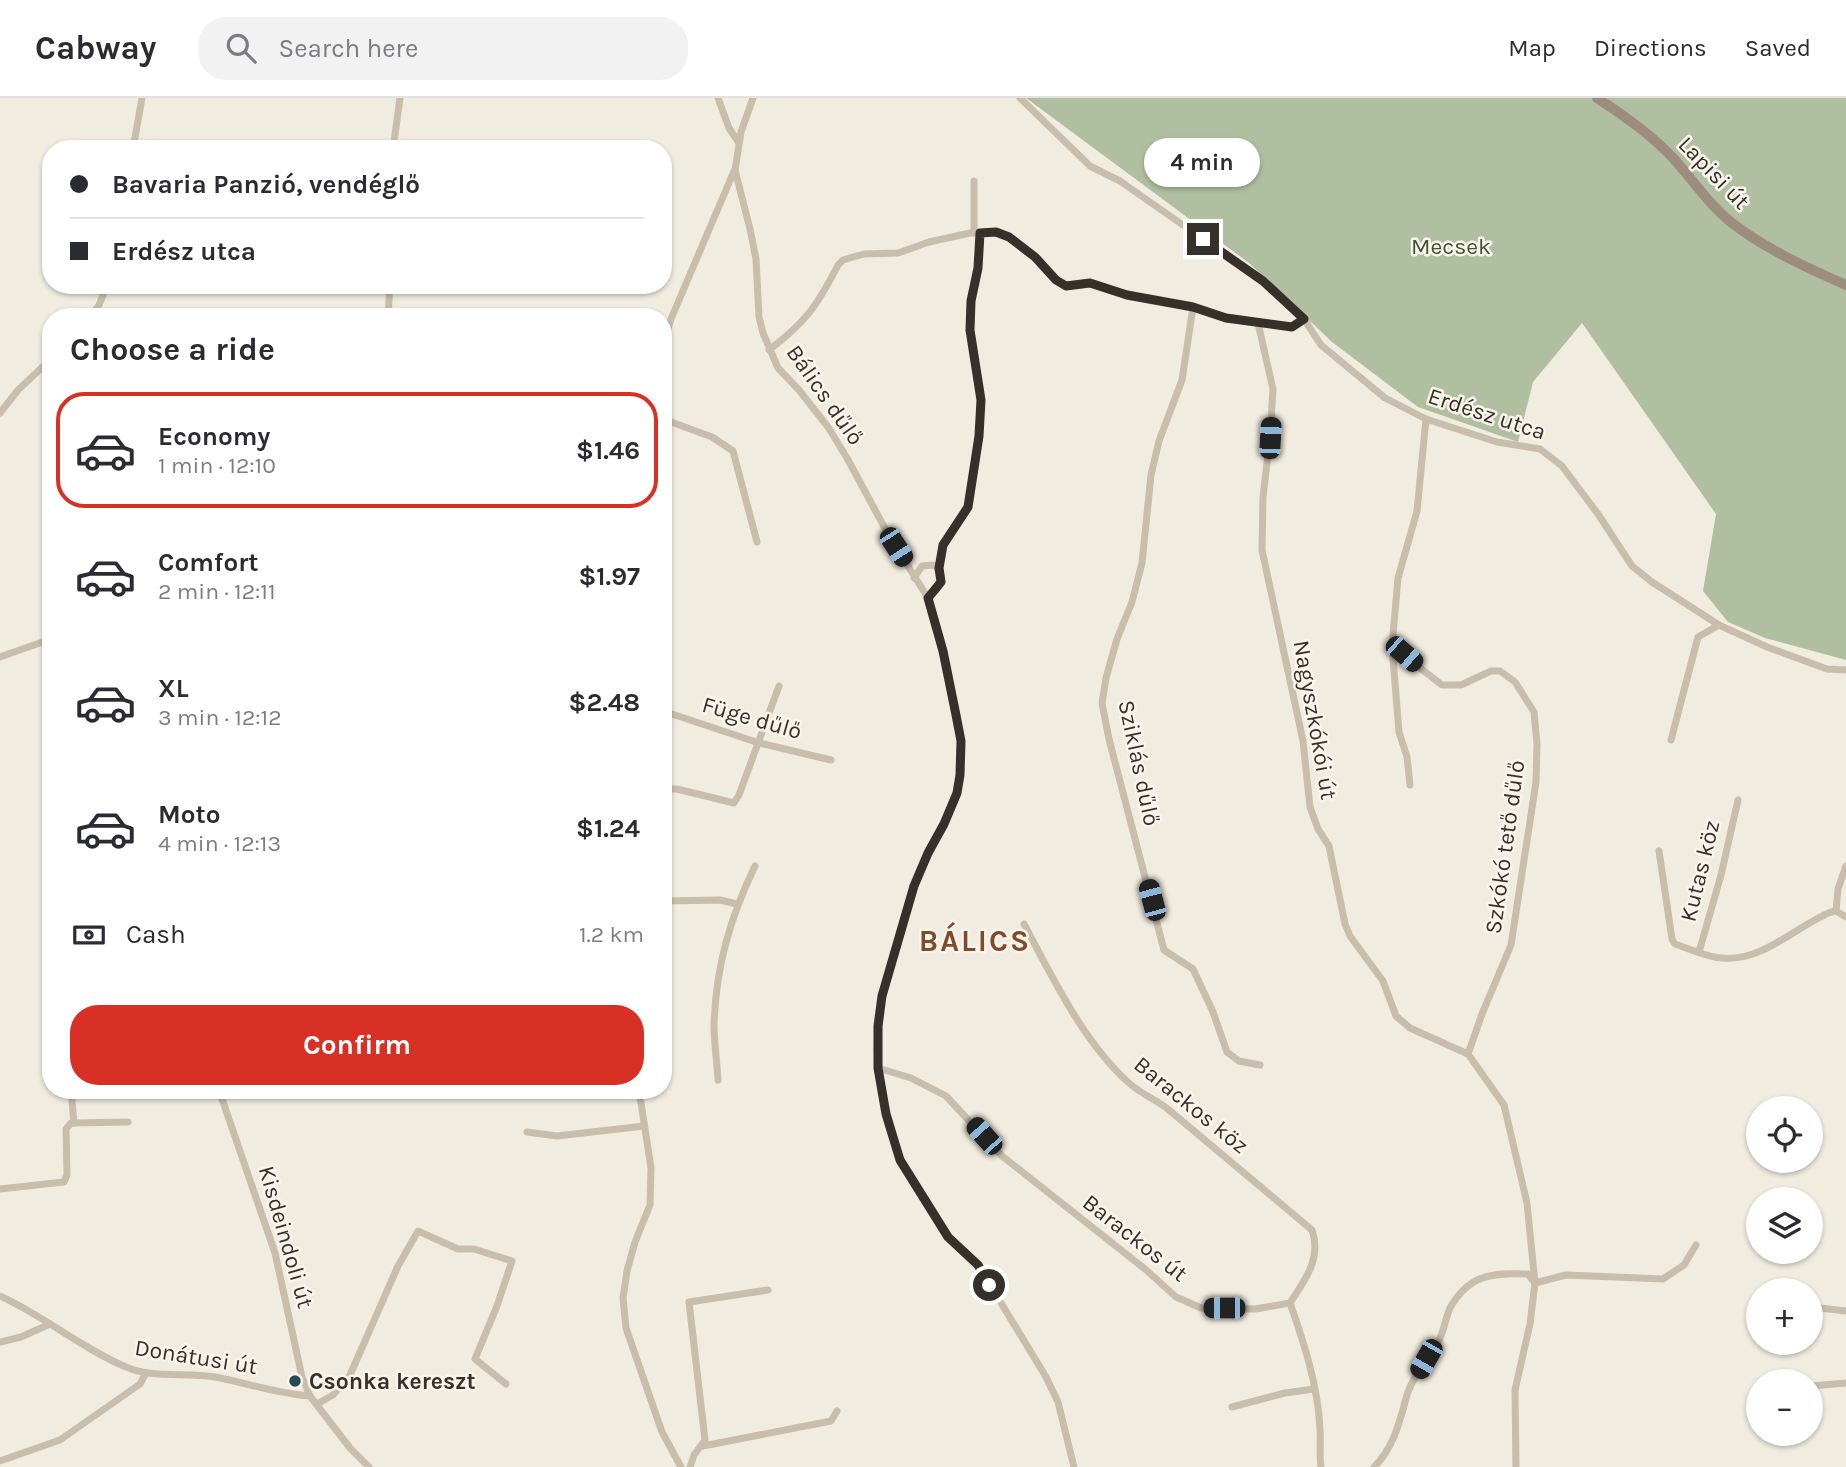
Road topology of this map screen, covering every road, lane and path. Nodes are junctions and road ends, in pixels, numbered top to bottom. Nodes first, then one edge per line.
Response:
1 (142, 98) edge
2 (400, 98) edge
3 (718, 98) edge
4 (753, 98) edge
5 (1020, 98) edge
6 (1597, 98) edge
7 (135, 140) edge
8 (394, 140) edge
9 (739, 143) junction
10 (735, 170) junction
11 (974, 181) dead end
12 (977, 233) junction
13 (1846, 285) edge
14 (1193, 307) junction
15 (672, 317) edge
16 (1304, 319) junction
17 (1258, 323) junction
18 (769, 350) junction
19 (42, 367) edge
20 (0, 413) edge
21 (1426, 418) junction
22 (672, 422) edge
23 (757, 542) dead end
24 (939, 568) junction
25 (914, 578) junction
26 (928, 598) junction
27 (1719, 625) junction
28 (42, 642) edge
29 (1392, 646) junction
30 (0, 657) edge
31 (1846, 670) edge
32 (779, 686) dead end
33 (672, 714) edge
34 (1671, 740) dead end
35 (759, 743) junction
36 (831, 760) dead end
37 (1410, 785) dead end
38 (672, 789) edge
39 (1738, 800) dead end
40 (1659, 851) dead end
41 (755, 866) dead end
42 (1846, 866) edge
43 (672, 901) edge
44 (737, 904) junction
45 (1836, 911) junction
46 (1846, 917) edge
47 (1024, 924) dead end
48 (1699, 952) junction
49 (1468, 1054) junction
50 (1260, 1065) dead end
51 (878, 1068) junction
52 (718, 1080) dead end
53 (72, 1099) edge
54 (222, 1099) edge
55 (640, 1099) edge
56 (128, 1122) dead end
57 (74, 1123) junction
58 (644, 1126) junction
59 (527, 1132) dead end
60 (0, 1189) edge
61 (1696, 1245) dead end
62 (1535, 1283) junction
63 (768, 1290) dead end
64 (0, 1296) edge
65 (1290, 1303) junction
66 (1823, 1308) edge
67 (1846, 1311) edge
68 (50, 1324) junction
69 (0, 1342) edge
70 (146, 1373) junction
71 (1846, 1383) edge
72 (506, 1384) dead end
73 (1823, 1385) edge
74 (1314, 1389) junction
75 (310, 1396) junction
76 (317, 1404) junction
77 (1232, 1407) dead end
78 (837, 1411) dead end
79 (702, 1446) junction
80 (0, 1461) edge
81 (369, 1467) edge
82 (681, 1467) edge
83 (690, 1467) edge
84 (1074, 1467) edge
85 (1321, 1467) edge
86 (1374, 1467) edge
87 (1517, 1467) edge

1 - 7 street
2 - 8 street
3 - 9 street
4 - 9 street, Bálics dűlő
5 - 16 street, Erdész utca
6 - 13 street, Lapisi út
9 - 10 street, Bálics dűlő
10 - 15 street
10 - 18 street, Bálics dűlő
11 - 12 street
12 - 14 street
12 - 18 street
12 - 24 street
14 - 17 street
14 - 50 street, Sziklás dűlő
16 - 17 street
16 - 21 street, Erdész utca
17 - 49 street, Nagyszkókói út
18 - 25 street, Bálics dűlő
19 - 20 street
21 - 27 street, Erdész utca
21 - 29 street
22 - 23 street
24 - 25 street
24 - 26 street
25 - 26 street, Bálics dűlő
26 - 51 street, Bálics dűlő
27 - 31 street, Erdész utca
27 - 34 street
28 - 30 street
29 - 37 street
29 - 49 street, Szkókó tető dűlő
32 - 35 street
33 - 35 street, Füge dűlő
35 - 36 street, Füge dűlő
35 - 38 street
39 - 48 street, Kutas köz
40 - 48 street, Kutas köz
41 - 44 street
42 - 45 street
43 - 44 street
44 - 52 street
45 - 46 street
45 - 48 street, Kutas köz
47 - 65 street, Barackos köz
49 - 62 street
51 - 65 street, Barackos út
51 - 84 street, Bálics dűlő
53 - 57 street
54 - 75 street, Kisdeindoli út
55 - 58 street
56 - 57 street
57 - 60 street
58 - 59 street
58 - 82 street
61 - 62 street
62 - 86 street
62 - 87 street
63 - 79 street
64 - 68 street, Donátusi út
65 - 74 street
66 - 67 street
68 - 69 street
68 - 70 street, Donátusi út
70 - 75 street, Donátusi út
70 - 80 street
71 - 73 street
72 - 76 street
74 - 77 street
74 - 85 street
75 - 76 street
76 - 81 street
78 - 79 street
79 - 83 street

